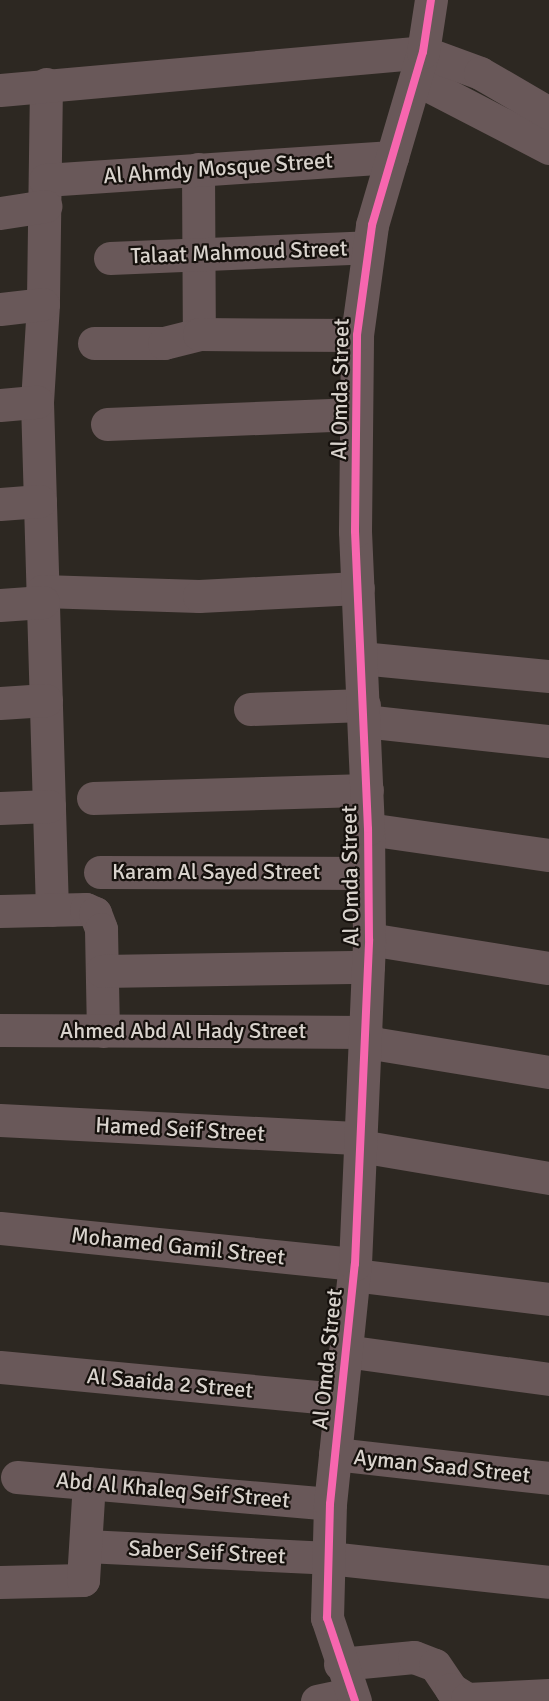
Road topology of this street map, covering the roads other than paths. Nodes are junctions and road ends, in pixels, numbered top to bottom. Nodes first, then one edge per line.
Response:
1 (430, 0) edge
2 (419, 66) junction
3 (46, 84) junction
4 (0, 90) edge
5 (549, 113) edge
6 (549, 148) edge
7 (392, 157) junction
8 (198, 169) junction
9 (45, 193) junction
10 (0, 213) edge
11 (368, 247) junction
12 (198, 254) junction
13 (110, 258) dead end
14 (43, 304) junction
15 (0, 309) edge
16 (199, 334) junction
17 (357, 335) junction
18 (94, 343) dead end
19 (37, 402) junction
20 (0, 405) edge
21 (356, 414) junction
22 (107, 424) dead end
23 (40, 501) junction
24 (0, 504) edge
25 (358, 588) junction
26 (43, 596) junction
27 (0, 605) edge
28 (361, 658) junction
29 (549, 676) edge
30 (46, 700) junction
31 (0, 703) edge
32 (250, 709) dead end
33 (364, 713) junction
34 (549, 741) edge
35 (367, 790) junction
36 (93, 798) dead end
37 (49, 806) junction
38 (0, 808) edge
39 (369, 829) junction
40 (549, 855) edge
41 (100, 872) dead end
42 (369, 873) junction
43 (52, 910) junction
44 (0, 911) edge
45 (368, 953) junction
46 (549, 968) edge
47 (102, 971) junction
48 (0, 1030) edge
49 (103, 1031) junction
50 (366, 1037) junction
51 (549, 1072) edge
52 (0, 1119) edge
53 (360, 1142) junction
54 (549, 1178) edge
55 (0, 1228) edge
56 (355, 1269) junction
57 (549, 1299) edge
58 (345, 1351) junction
59 (0, 1367) edge
60 (549, 1379) edge
61 (340, 1399) junction
62 (335, 1454) junction
63 (17, 1477) dead end
64 (549, 1478) edge
65 (89, 1483) junction
66 (330, 1504) junction
67 (86, 1546) junction
68 (328, 1558) junction
69 (0, 1582) edge
70 (549, 1582) edge
71 (340, 1664) junction
72 (549, 1695) edge
73 (353, 1698) edge
74 (317, 1701) edge

1 - 2 street, Al Omda Street
2 - 3 street
2 - 5 street
2 - 6 street
2 - 7 street, Al Omda Street
3 - 4 street
3 - 9 street
7 - 8 street, Al Ahmdy Mosque Street
7 - 11 street, Al Omda Street
8 - 9 street, Al Ahmdy Mosque Street
8 - 12 street
9 - 10 street, Al Ahmdy Mosque Street
9 - 14 street
11 - 12 street, Talaat Mahmoud Street
11 - 17 street, Al Omda Street
12 - 13 street, Talaat Mahmoud Street
12 - 16 street
14 - 15 street
14 - 19 street
16 - 17 street
16 - 18 street
17 - 21 street, Al Omda Street
19 - 20 street
19 - 23 street
21 - 22 street
21 - 25 street, Al Omda Street
23 - 24 street
23 - 26 street
25 - 26 street
25 - 28 street, Al Omda Street
26 - 27 street
26 - 30 street
28 - 29 street
28 - 33 street, Al Omda Street
30 - 31 street
30 - 37 street
32 - 33 street
33 - 34 street
33 - 35 street, Al Omda Street
35 - 36 street
35 - 39 street, Al Omda Street
37 - 38 street
37 - 43 street
39 - 40 street
39 - 42 street, Al Omda Street
41 - 42 street, Karam Al Sayed Street
42 - 45 street, Al Omda Street
43 - 44 street
43 - 47 street
45 - 46 street
45 - 47 street
45 - 50 street, Al Omda Street
47 - 49 street
48 - 49 street, Ahmed Abd Al Hady Street
49 - 50 street, Ahmed Abd Al Hady Street
50 - 51 street, Ahmed Abd Al Hady Street
50 - 53 street, Al Omda Street
52 - 53 street, Hamed Seif Street
53 - 54 street, Hamed Seif Street
53 - 56 street, Al Omda Street
55 - 56 street, Mohamed Gamil Street
56 - 57 street, Mohamed Gamil Street
56 - 58 street, Al Omda Street
58 - 60 street
58 - 61 street, Al Omda Street
59 - 61 street, Al Saaida 2 Street
61 - 62 street, Al Omda Street
62 - 64 street, Ayman Saad Street
62 - 66 street, Al Omda Street
63 - 65 street, Abd Al Khaleq Seif Street
65 - 66 street, Abd Al Khaleq Seif Street
65 - 67 street
66 - 68 street, Al Omda Street
67 - 68 street, Saber Seif Street
67 - 69 street
68 - 70 street, Saber Seif Street
68 - 71 street, Al Omda Street
71 - 72 street
71 - 73 street, Al Omda Street
73 - 74 street

